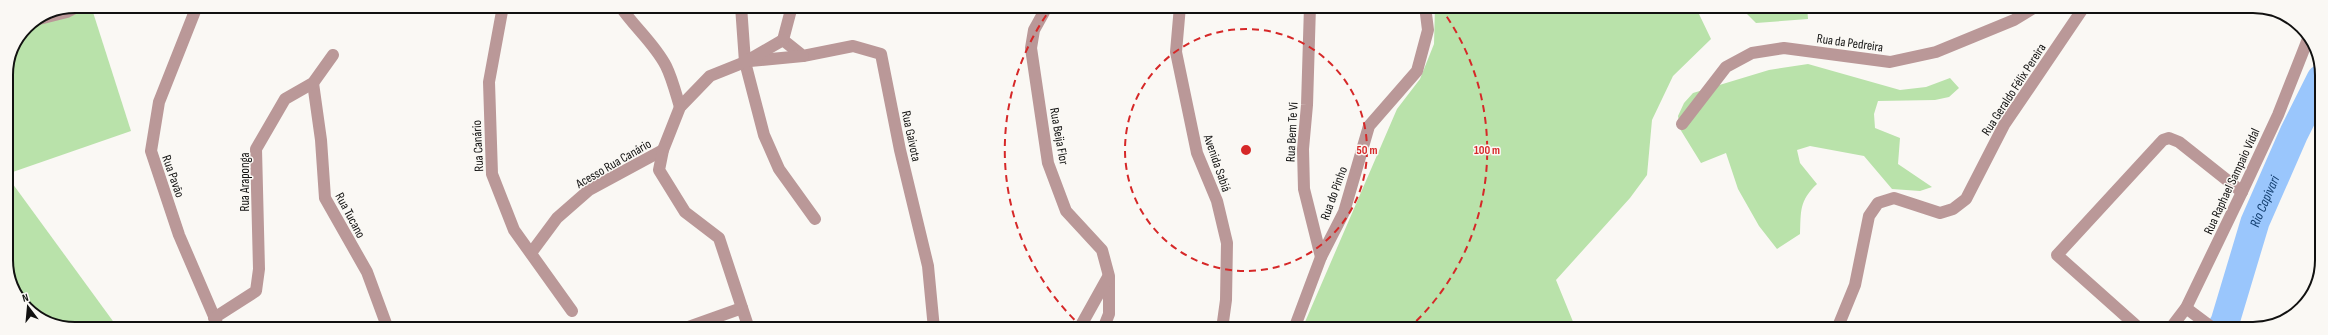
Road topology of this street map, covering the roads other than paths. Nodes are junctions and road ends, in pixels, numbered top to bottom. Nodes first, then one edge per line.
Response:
1 (193, 13) edge
2 (502, 13) edge
3 (624, 13) edge
4 (742, 13) edge
5 (790, 13) edge
6 (1043, 13) edge
7 (1179, 13) edge
8 (1310, 13) edge
9 (1426, 13) edge
10 (2024, 13) edge
11 (2079, 13) edge
12 (783, 40) junction
13 (2306, 43) edge
14 (333, 55) dead end
15 (803, 56) junction
16 (745, 62) junction
17 (313, 83) junction
18 (680, 107) junction
19 (1682, 124) dead end
20 (663, 150) junction
21 (2242, 192) junction
22 (815, 219) dead end
23 (531, 253) junction
24 (1321, 256) junction
25 (1109, 276) junction
26 (742, 308) junction
27 (2188, 309) junction
28 (572, 311) dead end
29 (216, 322) edge
30 (217, 322) edge
31 (386, 322) edge
32 (703, 322) edge
33 (747, 322) edge
34 (933, 322) edge
35 (1083, 322) edge
36 (1106, 322) edge
37 (1223, 322) edge
38 (1297, 322) edge
39 (1840, 322) edge
40 (2132, 322) edge
41 (2176, 322) edge
42 (2205, 322) edge

1 - 29 street, Rua Pavão
2 - 23 street, Rua Canário
3 - 18 street
4 - 16 street
5 - 12 street
6 - 25 street, Rua Beija Flor
7 - 37 street, Avenida Sabiá
8 - 24 street, Rua Bem Te Vi
9 - 24 street, Rua do Pinho
10 - 19 street, Rua da Pedreira
11 - 39 street, Rua Geraldo Félix Pereira
12 - 15 street
12 - 16 street
13 - 21 street, Rua Raphael Sampaio Vidal
14 - 17 street, Rua Araponga
15 - 16 street
15 - 34 street, Rua Gaivota
16 - 18 street
16 - 22 street
17 - 30 street, Rua Araponga
17 - 31 street, Rua Tucano
18 - 20 street
20 - 23 street, Acesso Rua Canário
20 - 26 street
21 - 27 street, Rua Raphael Sampaio Vidal
21 - 40 street
23 - 28 street, Rua Canário
24 - 38 street, Rua do Pinho
25 - 35 street
25 - 36 street, Rua Beija Flor
26 - 32 street
26 - 33 street
27 - 41 street, Rua Raphael Sampaio Vidal
27 - 42 street

